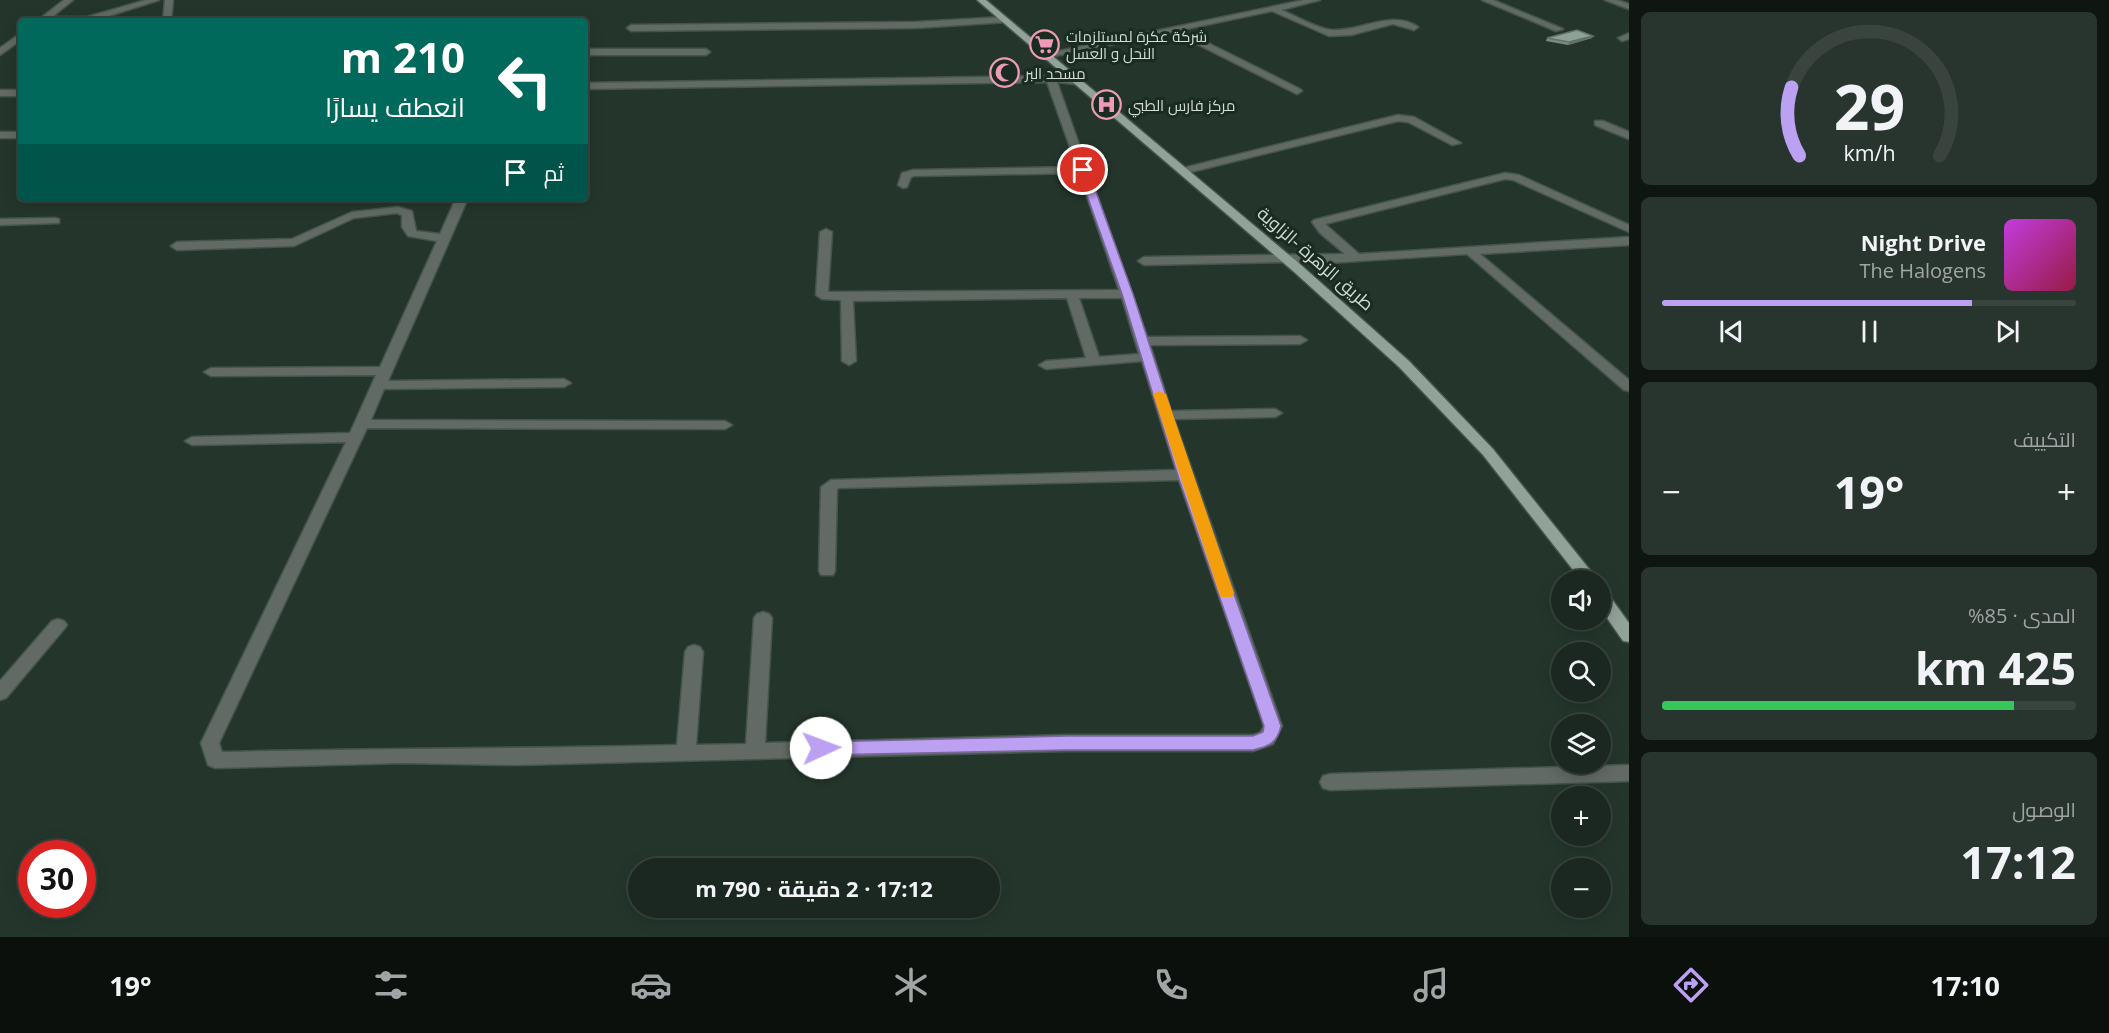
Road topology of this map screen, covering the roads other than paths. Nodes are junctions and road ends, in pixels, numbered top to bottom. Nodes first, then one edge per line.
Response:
1 (69, 0) edge
2 (155, 0) edge
3 (169, 0) edge
4 (981, 0) edge
5 (1316, 0) edge
6 (1486, 0) edge
7 (1609, 0) edge
8 (1629, 7) edge
9 (1273, 9) junction
10 (45, 18) edge
11 (94, 18) edge
12 (167, 18) edge
13 (1004, 20) junction
14 (1414, 27) dead end
15 (631, 28) dead end
16 (1558, 28) dead end
17 (1174, 29) junction
18 (18, 38) edge
19 (0, 51) edge
20 (588, 52) edge
21 (706, 52) dead end
22 (1045, 55) junction
23 (1057, 76) junction
24 (588, 86) edge
25 (1297, 91) dead end
26 (0, 93) edge
27 (18, 93) edge
28 (1599, 123) dead end
29 (0, 135) edge
30 (18, 135) edge
31 (1629, 136) edge
32 (1456, 143) dead end
33 (1083, 170) junction
34 (1183, 171) junction
35 (903, 185) dead end
36 (461, 201) edge
37 (0, 222) edge
38 (55, 222) dead end
39 (1629, 229) edge
40 (826, 232) dead end
41 (444, 238) junction
42 (1629, 241) edge
43 (177, 246) dead end
44 (1470, 251) junction
45 (1286, 258) junction
46 (1357, 258) junction
47 (1313, 260) junction
48 (1144, 261) dead end
49 (1297, 268) junction
50 (1127, 294) junction
51 (1072, 295) junction
52 (848, 297) junction
53 (1300, 340) dead end
54 (1142, 341) junction
55 (1148, 357) junction
56 (849, 361) dead end
57 (1094, 362) junction
58 (1046, 365) dead end
59 (211, 372) dead end
60 (382, 378) junction
61 (564, 383) dead end
62 (1629, 387) edge
63 (1275, 413) dead end
64 (1166, 415) junction
65 (726, 425) dead end
66 (358, 431) junction
67 (192, 441) dead end
68 (1185, 475) junction
69 (1582, 570) edge
70 (827, 571) dead end
71 (1611, 611) edge
72 (763, 618) dead end
73 (57, 625) dead end
74 (1629, 636) edge
75 (694, 652) dead end
76 (0, 693) edge
77 (756, 750) junction
78 (686, 752) junction
79 (1629, 773) edge
80 (1330, 782) dead end

1 - 10 street
2 - 11 street
3 - 12 street
4 - 13 main road, طريق الزهرة -الزاوية
5 - 9 street
6 - 16 street
7 - 8 street
9 - 14 street
9 - 17 street
13 - 15 street
13 - 22 main road, طريق الزهرة -الزاوية
17 - 22 street
17 - 25 street
18 - 19 street
20 - 21 street
22 - 23 main road, طريق الزهرة -الزاوية
23 - 24 street
23 - 33 street
23 - 34 main road, طريق الزهرة -الزاوية
26 - 27 street
28 - 31 street
29 - 30 street
32 - 34 street
33 - 35 street
33 - 50 street
34 - 45 main road, طريق الزهرة -الزاوية
36 - 41 street
37 - 38 street
39 - 46 street
40 - 52 street
41 - 43 street
41 - 60 street
42 - 44 street
44 - 46 street
44 - 62 street
45 - 47 street
45 - 48 street
45 - 49 main road, طريق الزهرة -الزاوية
46 - 47 street
47 - 49 street
49 - 69 main road, طريق الزهرة -الزاوية
50 - 51 street
50 - 54 street
51 - 52 street
51 - 57 street
52 - 56 street
53 - 54 street
54 - 55 street
55 - 57 street
55 - 64 street
57 - 58 street
59 - 60 street
60 - 61 street
60 - 66 street
63 - 64 street
64 - 68 street
65 - 66 street
66 - 67 street
66 - 78 street
68 - 70 street
68 - 77 street
71 - 74 main road
72 - 77 street
73 - 76 street
75 - 78 street
77 - 78 street
79 - 80 street

